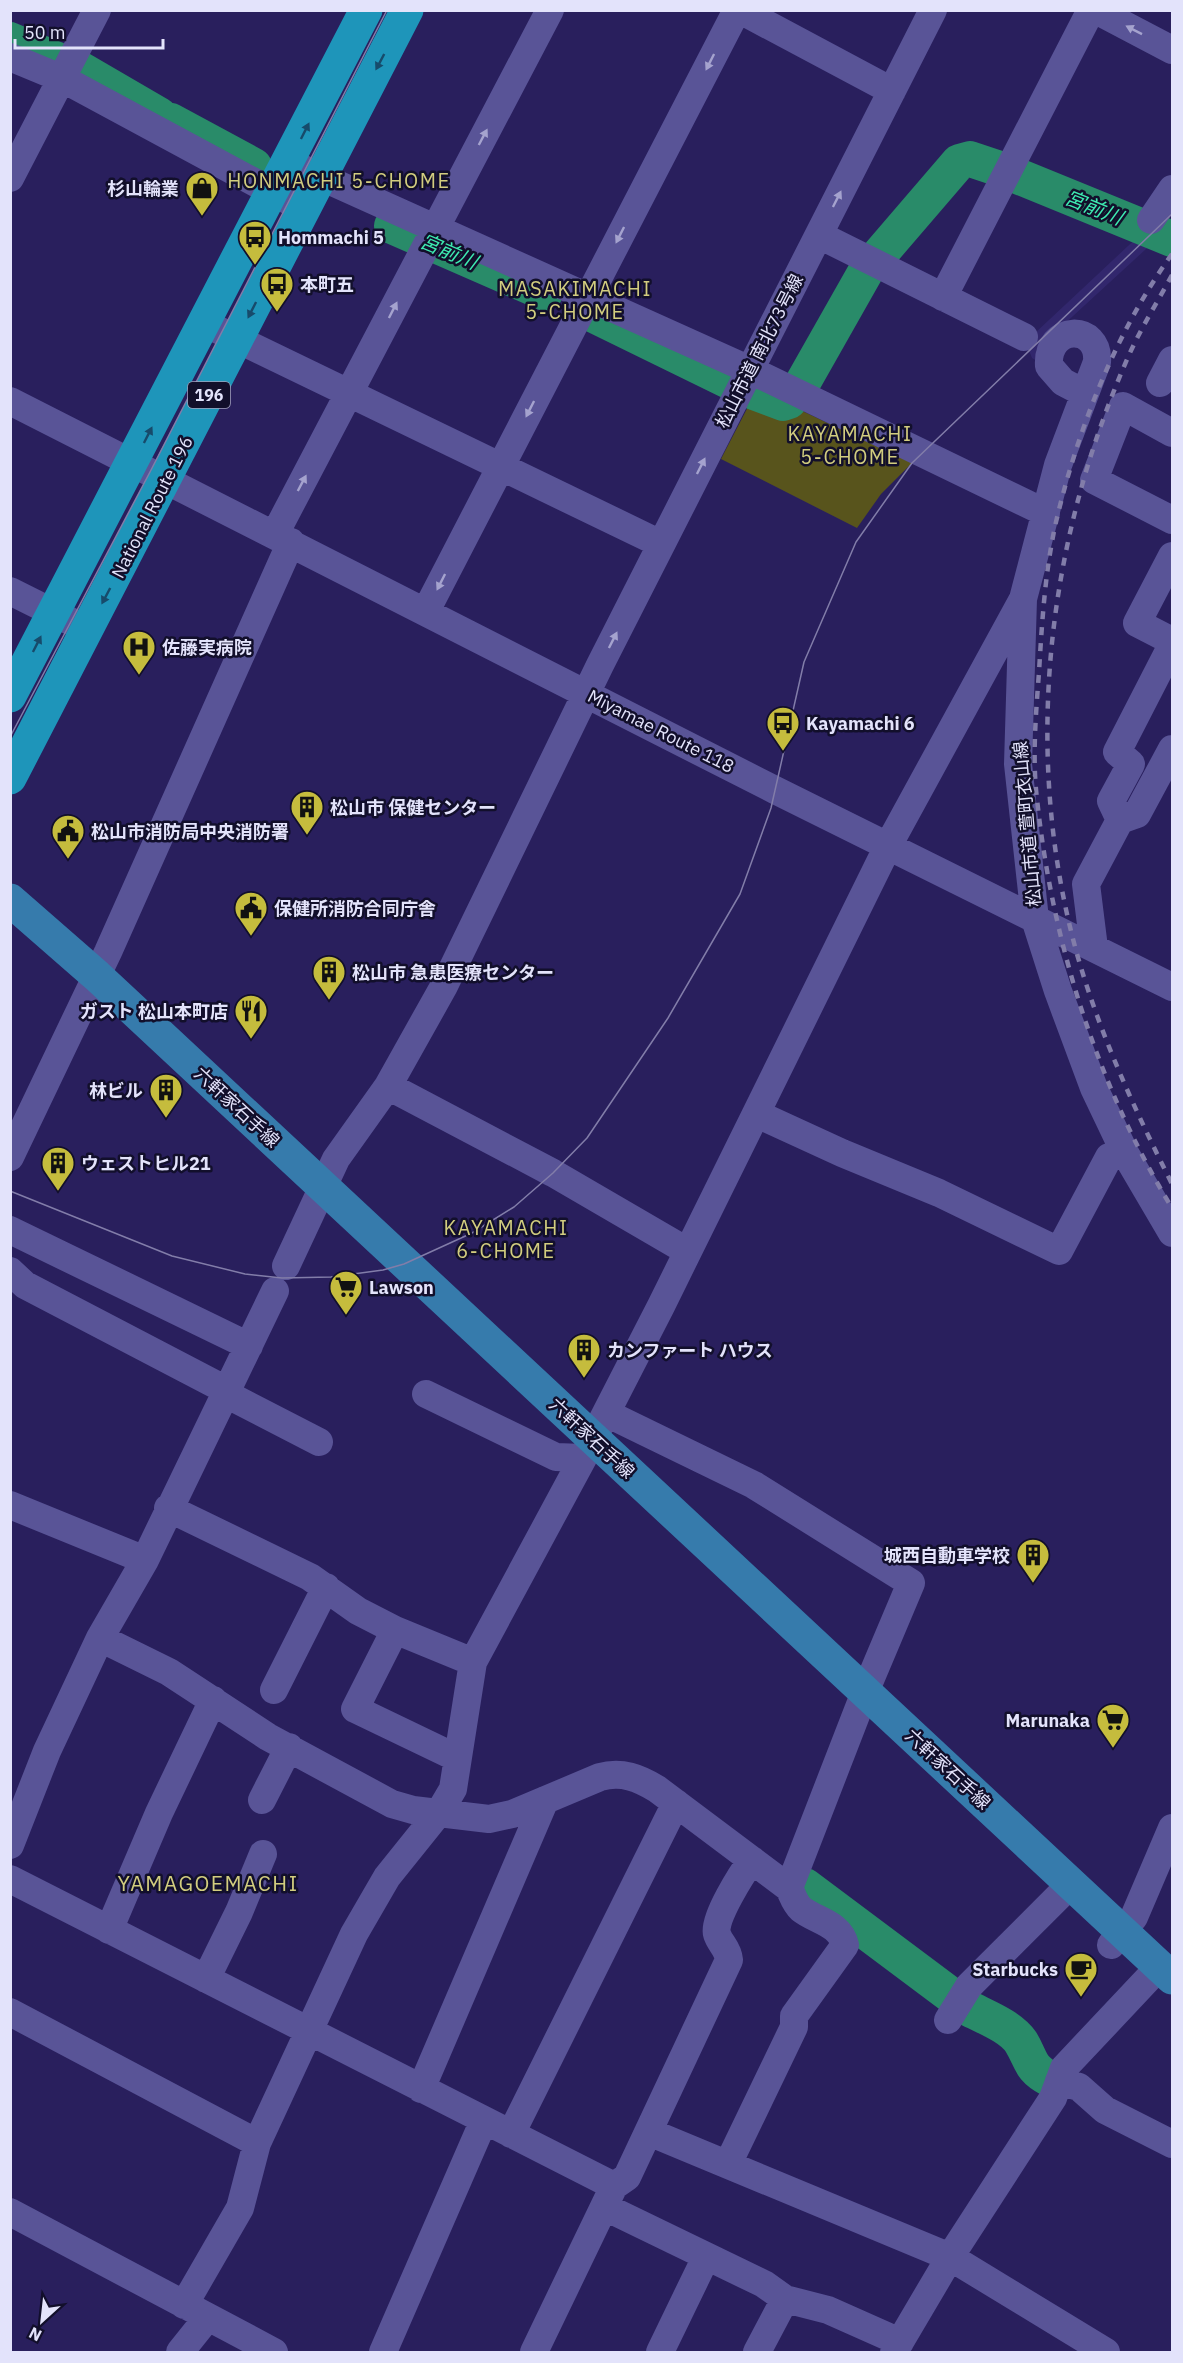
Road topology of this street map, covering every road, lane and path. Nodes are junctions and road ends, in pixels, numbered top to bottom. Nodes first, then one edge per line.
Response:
1 (97, 10) edge
2 (366, 10) edge
3 (407, 10) edge
4 (550, 10) edge
5 (738, 10) edge
6 (933, 10) edge
7 (1091, 10) edge
8 (1096, 10) edge
9 (1173, 50) edge
10 (10, 57) edge
11 (63, 79) junction
12 (892, 91) junction
13 (288, 162) junction
14 (319, 177) junction
15 (10, 178) edge
16 (1173, 189) edge
17 (273, 193) junction
18 (304, 209) junction
19 (1151, 220) dead end
20 (435, 228) junction
21 (819, 235) junction
22 (589, 296) junction
23 (943, 297) junction
24 (206, 324) junction
25 (1024, 337) dead end
26 (237, 340) junction
27 (750, 370) junction
28 (349, 393) junction
29 (1084, 393) dead end
30 (10, 401) edge
31 (1173, 433) edge
32 (501, 465) junction
33 (150, 472) junction
34 (1046, 513) junction
35 (1173, 520) edge
36 (283, 538) junction
37 (661, 544) junction
38 (1173, 556) edge
39 (10, 591) edge
40 (1023, 599) junction
41 (426, 611) junction
42 (54, 612) junction
43 (88, 630) junction
44 (1173, 643) edge
45 (586, 693) junction
46 (10, 696) edge
47 (1173, 749) edge
48 (10, 778) edge
49 (1120, 820) junction
50 (888, 846) junction
51 (10, 900) edge
52 (1035, 919) junction
53 (10, 924) edge
54 (1094, 948) junction
55 (93, 984) junction
56 (1173, 987) edge
57 (388, 1086) junction
58 (757, 1114) junction
59 (1125, 1153) junction
60 (10, 1157) edge
61 (317, 1196) junction
62 (10, 1230) edge
63 (1173, 1233) edge
64 (687, 1251) junction
65 (10, 1271) edge
66 (249, 1346) junction
67 (227, 1393) junction
68 (426, 1394) dead end
69 (594, 1436) junction
70 (320, 1442) dead end
71 (10, 1505) edge
72 (168, 1508) junction
73 (145, 1560) junction
74 (326, 1587) junction
75 (395, 1630) junction
76 (100, 1638) junction
77 (473, 1662) junction
78 (274, 1690) dead end
79 (213, 1700) junction
80 (862, 1702) junction
81 (289, 1747) junction
82 (458, 1758) junction
83 (262, 1800) dead end
84 (545, 1800) junction
85 (676, 1803) junction
86 (440, 1811) junction
87 (1173, 1828) edge
88 (10, 1845) edge
89 (263, 1854) dead end
90 (752, 1860) junction
91 (12, 1884) edge
92 (789, 1888) junction
93 (1065, 1890) junction
94 (110, 1930) junction
95 (1117, 1938) junction
96 (1160, 1974) edge
97 (206, 1979) junction
98 (1173, 2002) edge
99 (10, 2012) edge
100 (948, 2020) dead end
101 (307, 2031) junction
102 (1059, 2081) junction
103 (421, 2088) junction
104 (484, 2120) junction
105 (649, 2132) junction
106 (511, 2134) junction
107 (256, 2143) junction
108 (1173, 2144) edge
109 (728, 2164) junction
110 (610, 2197) junction
111 (10, 2212) edge
112 (706, 2257) junction
113 (950, 2257) junction
114 (785, 2299) junction
115 (196, 2311) junction
116 (1063, 2342) edge
117 (897, 2347) edge
118 (180, 2352) edge
119 (274, 2352) edge
120 (383, 2352) edge
121 (534, 2352) edge
122 (660, 2352) edge
123 (757, 2352) edge
124 (1106, 2352) edge

1 - 11 street
13 -> 2 highway, National Route 196 / 196
3 -> 14 highway, National Route 196 / 196
20 -> 4 street
5 - 12 street
5 -> 22 street
6 - 12 street, 松山市道 南北73号線
7 - 23 street
9 -> 8 street
10 - 11 street
11 - 15 street
11 - 17 street
21 -> 12 street, 松山市道 南北73号線
13 - 14 street
13 - 17 highway, National Route 196 / 196
14 - 18 highway, National Route 196 / 196
14 - 20 street
16 - 19 street
17 - 18 street
17 - 24 highway, National Route 196 / 196
18 -> 26 highway, National Route 196 / 196
20 - 22 street
28 -> 20 street
21 - 23 street
21 - 27 street, 松山市道 南北73号線
22 - 27 street
22 -> 32 street
23 - 25 street
24 - 26 street
33 -> 24 highway, National Route 196 / 196
26 - 28 street
26 - 33 highway, National Route 196 / 196
27 - 34 street
37 -> 27 street, 松山市道 南北73号線
28 - 32 street
36 -> 28 street
29 - 34 street, 松山市道 萱町衣山線
30 - 33 street, Miyamae Route 118
31 - 35 street
32 - 37 street
32 -> 41 street
33 - 36 street, Miyamae Route 118
33 - 42 highway, National Route 196 / 196
33 -> 43 highway, National Route 196 / 196
34 - 40 street, 松山市道 萱町衣山線
36 - 41 street, Miyamae Route 118
36 - 55 street
45 -> 37 street, 松山市道 南北73号線
38 - 44 street
39 - 42 street
40 - 50 street
40 - 52 street, 松山市道 萱町衣山線
41 - 45 street, Miyamae Route 118
42 - 43 street
46 -> 42 highway, National Route 196 / 196
43 - 48 highway, National Route 196 / 196
44 - 49 street
45 - 50 street, Miyamae Route 118
45 - 57 street, 松山市道 南北73号線
47 - 49 street
49 - 54 street
50 - 52 street, Miyamae Route 118
50 - 58 street
51 - 55 main road, 六軒家石手線
52 - 54 street, Miyamae Route 118
52 - 59 street, 松山市道 萱町衣山線
53 - 55 main road, 六軒家石手線
54 - 56 street, Miyamae Route 118
55 - 60 street
55 - 61 main road, 六軒家石手線
57 - 61 street, 松山市道 南北73号線
57 - 64 street
58 - 59 street
58 - 64 street
59 - 63 street, 松山市道 萱町衣山線
61 - 66 street, 松山市道 南北73号線
61 - 69 main road, 六軒家石手線
62 - 66 street
64 - 69 street
65 - 67 street
66 - 67 street, 松山市道 南北73号線
67 - 70 street
67 - 72 street, 松山市道 南北73号線
68 - 69 street
69 - 77 street
69 - 80 main road, 六軒家石手線
69 - 80 street
71 - 73 street
72 - 73 street, 松山市道 南北73号線
72 - 74 street
73 - 76 street, 松山市道 南北73号線
74 - 75 street
74 - 78 street
75 - 77 street
75 - 82 street
76 - 79 street
76 - 88 street, 松山市道 南北73号線
77 - 82 street
79 - 81 street
79 - 94 street
80 - 92 street
80 - 93 main road, 六軒家石手線
81 - 83 street
81 - 86 street
82 - 86 street
84 - 85 street
84 - 86 street
84 - 103 street
85 - 90 street
85 - 106 street
86 - 101 street
87 - 95 street
89 - 97 street
90 - 92 street
90 - 105 street
91 - 94 street
92 - 109 street
93 - 95 main road, 六軒家石手線
93 - 100 street
94 - 97 street
95 - 96 main road, 六軒家石手線
96 - 98 main road, 六軒家石手線
96 - 102 street
97 - 101 street
99 - 107 street
101 - 103 street
101 - 107 street
102 - 108 street
102 - 113 street
103 - 104 street
104 - 106 street
104 - 120 street
105 - 109 street
105 - 110 street
106 - 110 street
107 - 115 street
109 - 113 street
110 - 112 street
110 - 121 street
111 - 115 street
112 - 114 street
112 - 122 street
113 - 116 street
113 - 117 street
114 - 117 street
114 - 123 street
115 - 118 street
115 - 119 street
116 - 124 street

